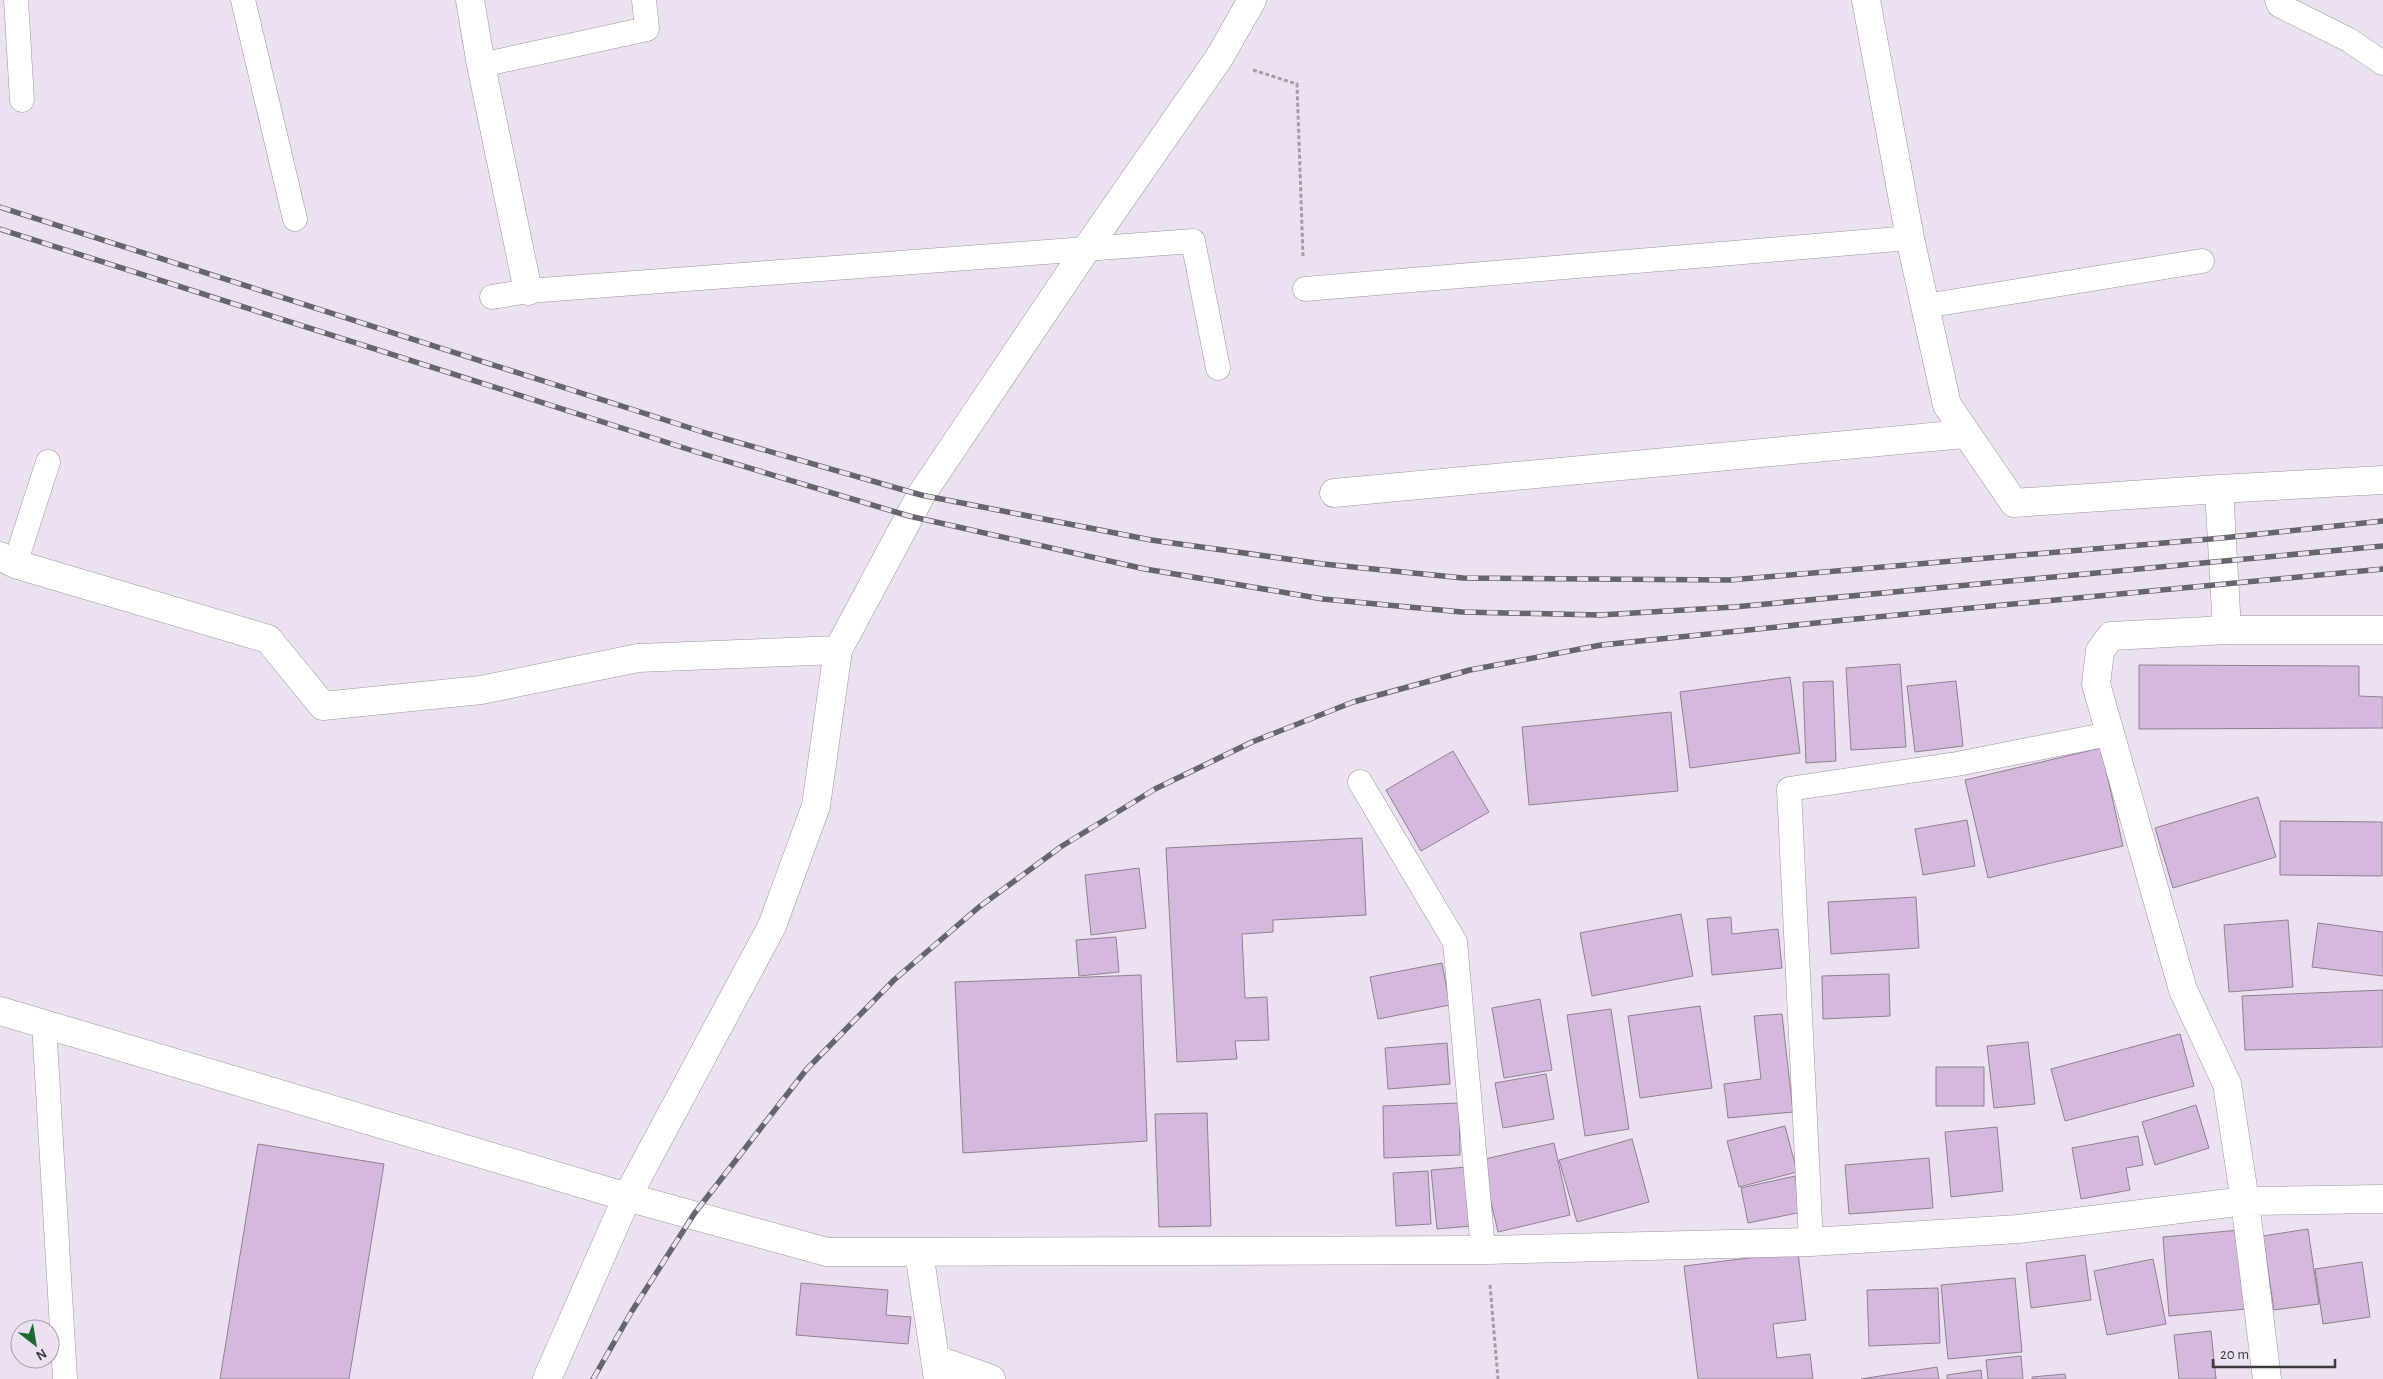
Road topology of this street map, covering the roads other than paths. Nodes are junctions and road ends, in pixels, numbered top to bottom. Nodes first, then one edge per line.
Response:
1 (16, 0) edge
2 (243, 0) edge
3 (470, 0) edge
4 (644, 0) edge
5 (1252, 0) edge
6 (1866, 0) edge
7 (2277, 0) edge
8 (2383, 62) edge
9 (481, 65) junction
10 (22, 100) dead end
11 (295, 219) dead end
12 (1910, 238) junction
13 (1087, 248) junction
14 (2202, 261) dead end
15 (1305, 290) road end
16 (528, 291) junction
17 (492, 297) dead end
18 (1925, 306) junction
19 (1218, 368) dead end
20 (1964, 434) junction
21 (48, 462) dead end
22 (2383, 480) edge
23 (2219, 488) junction
24 (1334, 493) dead end
25 (7, 560) edge
26 (2227, 630) junction
27 (2383, 630) edge
28 (838, 650) junction
29 (2109, 734) junction
30 (1360, 782) dead end
31 (0, 1011) edge
32 (44, 1024) junction
33 (627, 1197) junction
34 (2383, 1199) edge
35 (2245, 1201) junction
36 (1811, 1242) junction
37 (1485, 1250) junction
38 (919, 1252) junction
39 (936, 1369) edge
40 (65, 1379) edge
41 (547, 1379) edge
42 (991, 1379) edge
43 (2267, 1379) edge

1 - 10 lane
2 - 11 lane
3 - 9 street
4 - 9 lane
5 - 13 street
6 - 12 street
7 - 8 lane
9 - 16 street
12 - 15 lane
12 - 18 street
13 - 16 lane
13 - 19 lane
13 - 28 street
14 - 18 lane
16 - 17 lane
18 - 20 street
20 - 23 street
20 - 24 street
21 - 25 lane
22 - 23 street
23 - 26 street
25 - 28 street
26 - 27 street
26 - 29 street
28 - 33 street
29 - 35 street
29 - 36 lane
30 - 37 lane
31 - 32 street
32 - 33 street
32 - 40 lane
33 - 38 street
33 - 41 street
34 - 35 street
35 - 36 street
35 - 43 street
36 - 37 street
37 - 38 street
38 - 39 street
39 - 42 street

